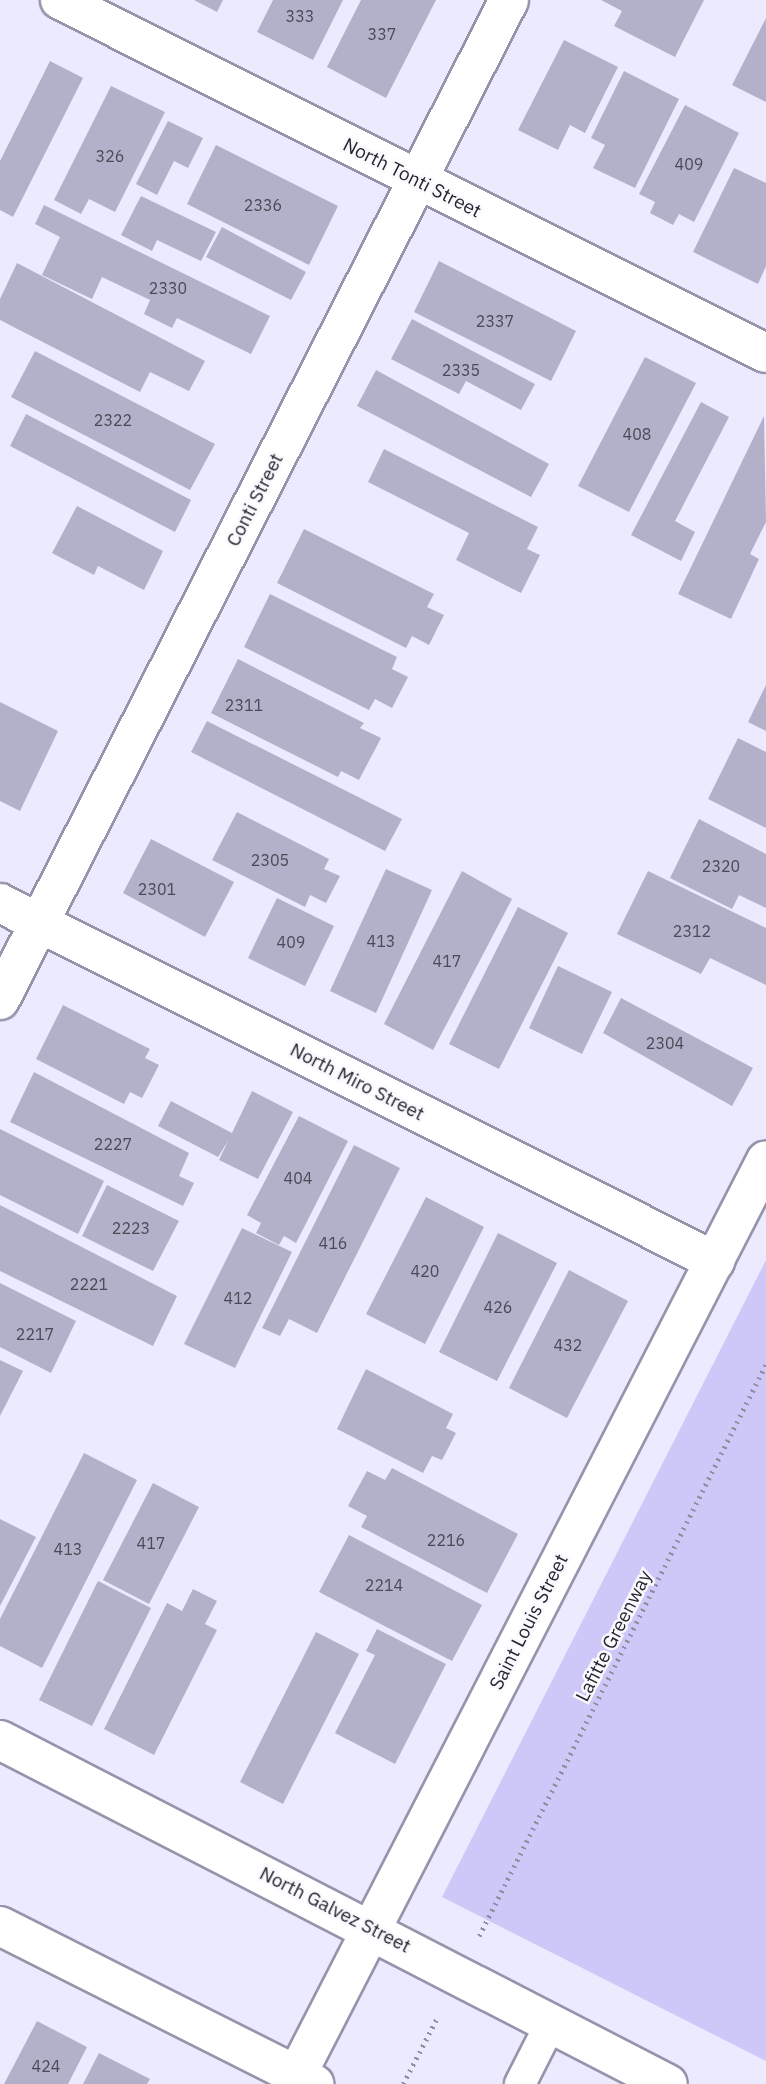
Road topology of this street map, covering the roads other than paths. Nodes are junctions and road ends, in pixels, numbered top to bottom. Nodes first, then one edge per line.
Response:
1 (60, 0) edge
2 (509, 0) edge
3 (418, 182) junction
4 (763, 345) edge
5 (0, 903) edge
6 (39, 922) junction
7 (0, 1000) edge
8 (766, 1160) edge
9 (715, 1261) junction
10 (0, 1740) edge
11 (0, 1926) edge
12 (371, 1928) junction
13 (551, 2023) junction
14 (301, 2081) edge
15 (520, 2084) edge
16 (668, 2084) edge

1 - 3 street, North Tonti Street
2 - 3 street, Conti Street
3 - 4 street, North Tonti Street
3 - 6 street, Conti Street
5 - 6 street, North Miro Street
6 - 7 street, Conti Street
6 - 9 street, North Miro Street
8 - 9 street, Saint Louis Street
9 - 12 street, Saint Louis Street
10 - 12 street, North Galvez Street
11 - 14 street
12 - 13 street, North Galvez Street
12 - 14 street, Saint Louis Street
13 - 15 lane
13 - 16 street, North Galvez Street

